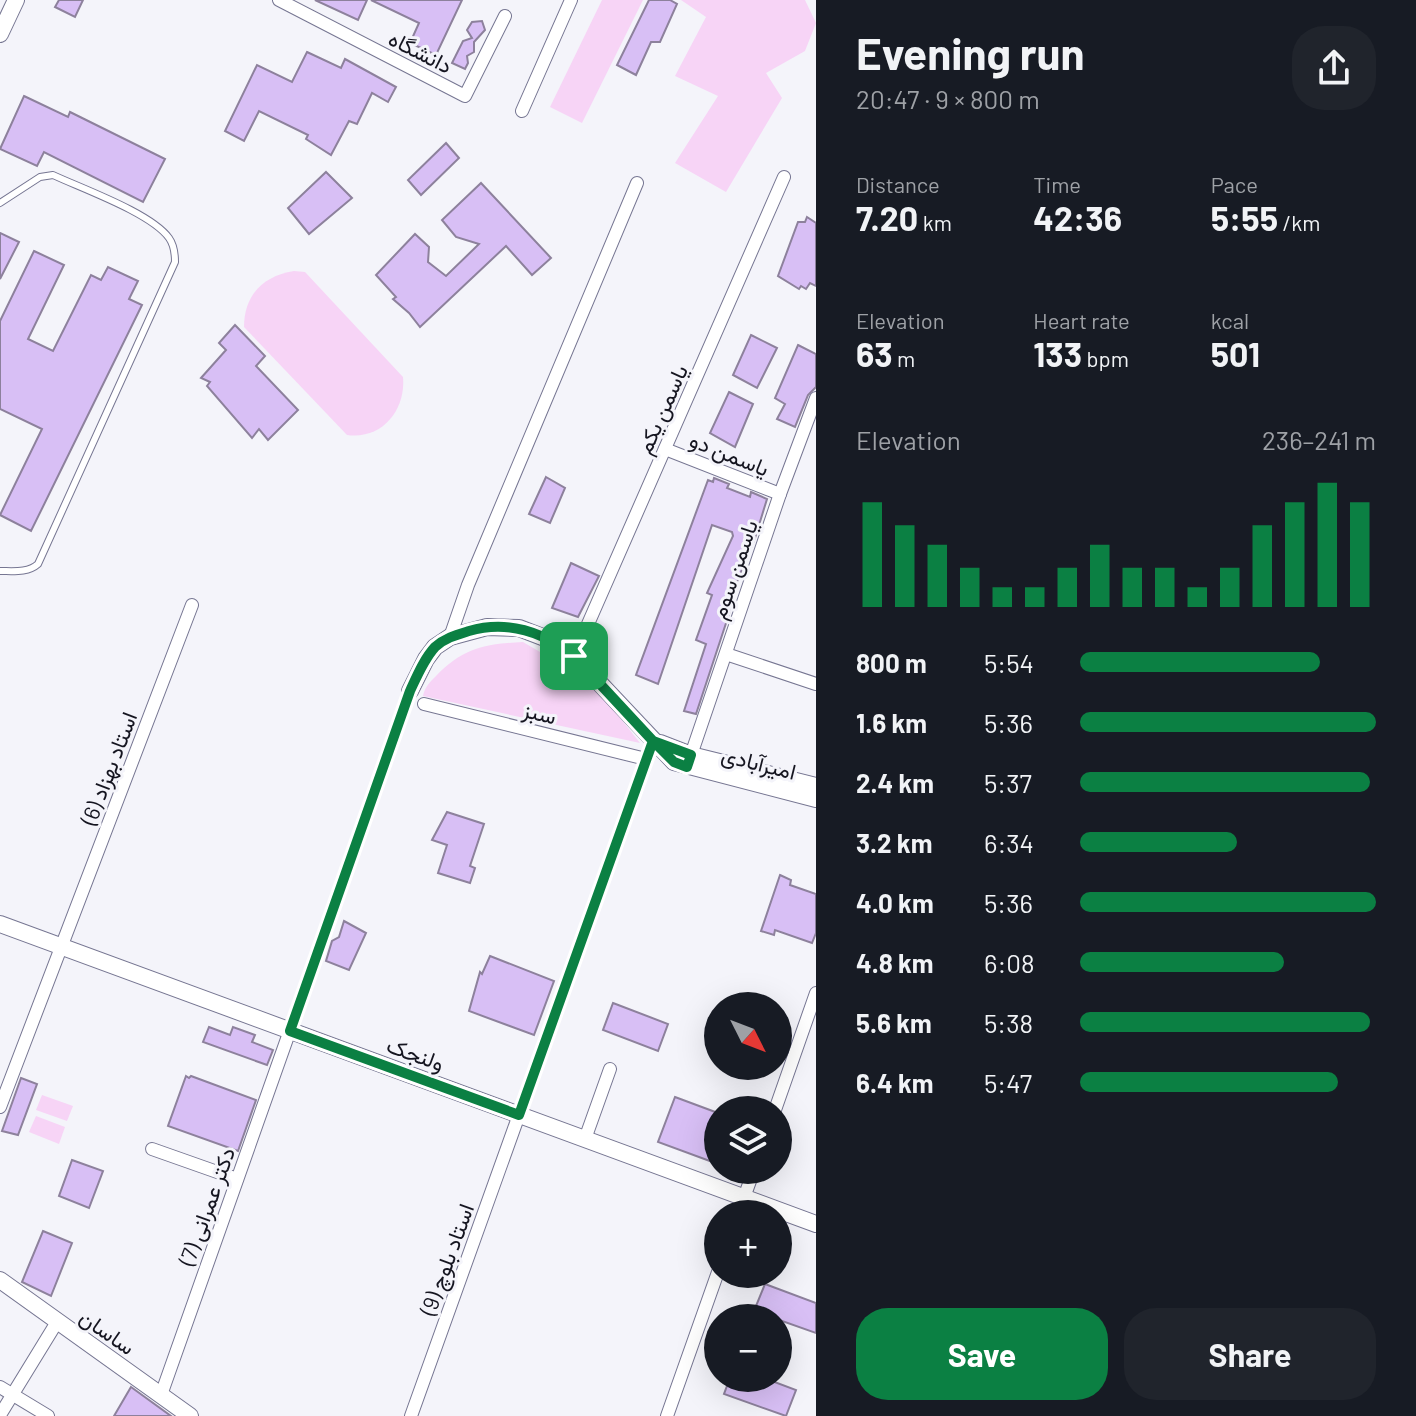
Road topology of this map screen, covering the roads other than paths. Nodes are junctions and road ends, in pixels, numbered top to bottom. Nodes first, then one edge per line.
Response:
1 (16, 0) edge
2 (279, 0) edge
3 (571, 0) edge
4 (505, 16) dead end
5 (0, 34) edge
6 (522, 111) dead end
7 (784, 177) dead end
8 (637, 183) dead end
9 (0, 203) edge
10 (816, 398) edge
11 (665, 449) junction
12 (780, 494) junction
13 (0, 571) edge
14 (192, 605) dead end
15 (450, 637) junction
16 (726, 654) junction
17 (574, 656) junction
18 (816, 684) edge
19 (410, 691) joint
20 (424, 704) dead end
21 (653, 741) junction
22 (646, 759) junction
23 (689, 761) junction
24 (816, 786) edge
25 (816, 799) edge
26 (0, 924) edge
27 (61, 946) junction
28 (816, 993) edge
29 (290, 1031) junction
30 (610, 1069) dead end
31 (780, 1096) edge
32 (0, 1107) edge
33 (519, 1115) junction
34 (585, 1139) junction
35 (152, 1149) dead end
36 (237, 1179) junction
37 (727, 1200) edge
38 (792, 1218) edge
39 (816, 1224) edge
40 (0, 1280) edge
41 (712, 1288) edge
42 (57, 1322) junction
43 (0, 1387) edge
44 (12, 1394) junction
45 (161, 1395) junction
46 (0, 1415) edge
47 (48, 1416) edge
48 (190, 1416) edge
49 (411, 1416) edge
50 (667, 1416) edge

1 - 5 street
2 - 4 street, دانشگاه
3 - 6 street
7 - 11 street, یاسمن یکم
8 - 15 street
9 - 13 lane
10 - 12 street, یاسمن سوم
11 - 12 street, یاسمن دو
11 - 17 street, یاسمن یکم
12 - 16 street, یاسمن سوم
14 - 27 street, استاد بهزاد (6)
15 - 17 street, امیرآبادی
15 - 19 street
16 - 18 street
16 - 23 street, یاسمن سوم
17 - 21 street, امیرآبادی
19 - 29 street, دکتر عمرانی (7)
20 - 22 street, سبز
21 - 22 street, استاد بلوچ (9)
21 - 23 street, امیرآبادی
22 - 33 street, استاد بلوچ (9)
23 - 24 street, امیرآبادی
23 - 25 street, امیرآبادی
26 - 27 street, ولنجک
27 - 29 street, ولنجک
27 - 32 street, استاد بهزاد (6)
28 - 31 street
29 - 33 street, ولنجک
29 - 36 street, دکتر عمرانی (7)
30 - 34 street
33 - 34 street, ولنجک
33 - 49 street, استاد بلوچ (9)
34 - 37 street, ولنجک
35 - 36 street
36 - 45 street, دکتر عمرانی (7)
38 - 39 street, ولنجک
40 - 42 street, ساسان
41 - 50 street
42 - 44 street
42 - 45 street, ساسان
43 - 44 street
44 - 46 street
44 - 47 street
45 - 48 street, ساسان

